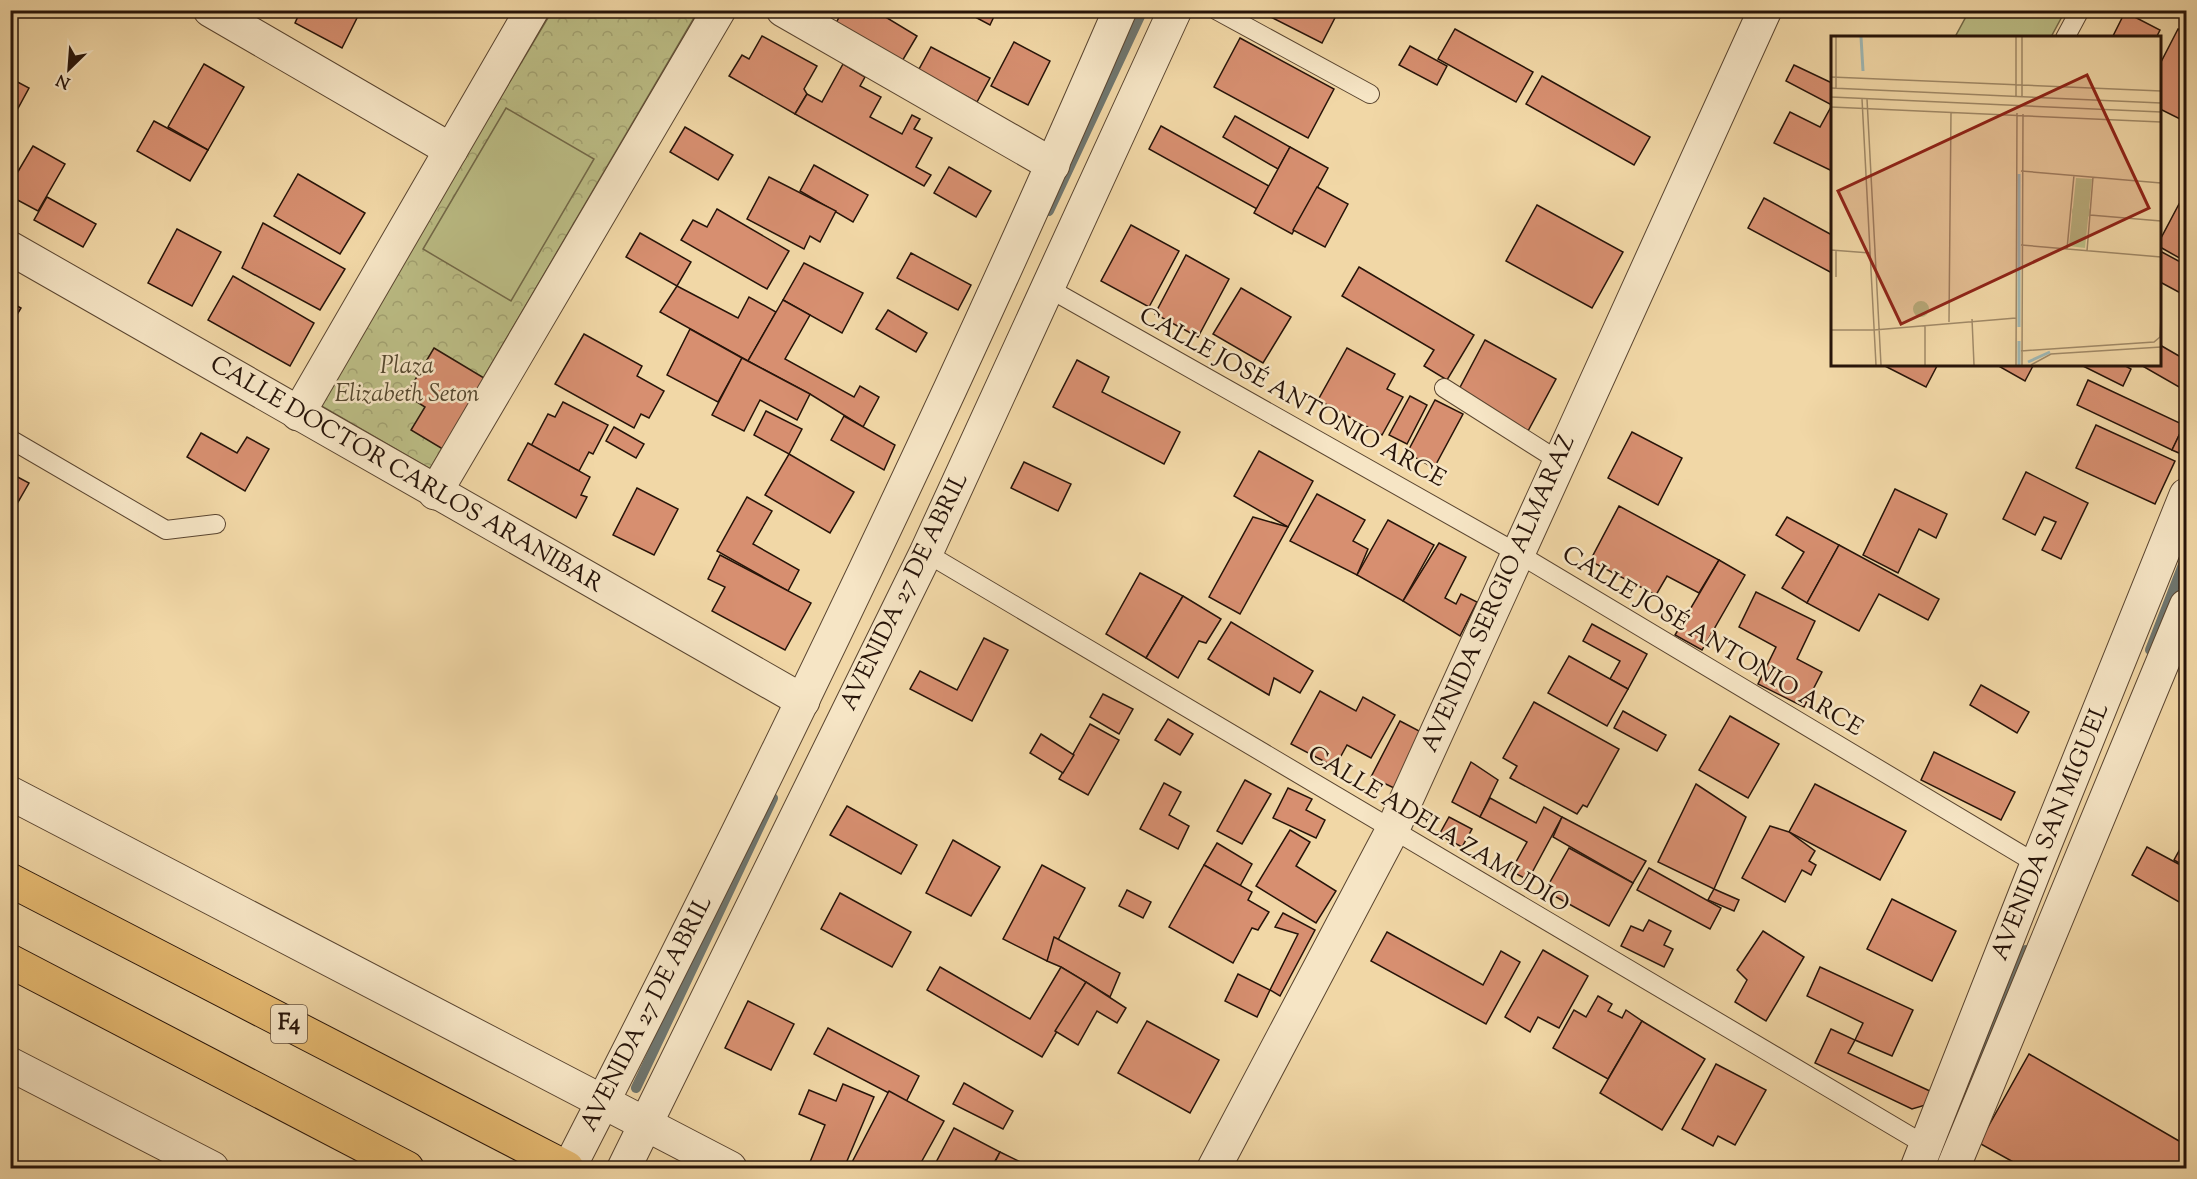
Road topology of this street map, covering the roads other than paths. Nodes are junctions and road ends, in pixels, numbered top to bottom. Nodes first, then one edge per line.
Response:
1 (210, 10) edge
2 (532, 10) edge
3 (719, 10) edge
4 (783, 10) edge
5 (1120, 10) edge
6 (1175, 10) edge
7 (1216, 10) edge
8 (1765, 10) edge
9 (2080, 10) edge
10 (2066, 36) edge
11 (1370, 94) dead end
12 (451, 150) junction
13 (1053, 165) junction
14 (10, 248) edge
15 (1048, 288) junction
16 (1444, 388) dead end
17 (298, 414) junction
18 (10, 439) edge
19 (1558, 461) junction
20 (435, 493) junction
21 (2187, 495) edge
22 (216, 524) dead end
23 (926, 553) junction
24 (1517, 553) junction
25 (2185, 616) edge
26 (803, 701) junction
27 (10, 793) edge
28 (1392, 831) junction
29 (2037, 864) junction
30 (10, 880) edge
31 (10, 961) edge
32 (10, 1064) edge
33 (603, 1102) junction
34 (646, 1125) junction
35 (1922, 1157) edge
36 (212, 1168) edge
37 (407, 1168) edge
38 (568, 1168) edge
39 (624, 1168) edge
40 (730, 1168) edge
41 (1214, 1168) edge
42 (1953, 1168) edge

1 - 12 street
2 - 12 street
3 - 20 street
4 - 13 street
5 - 13 street, AVENIDA 27 DE ABRIL
6 - 15 street, AVENIDA 27 DE ABRIL
7 - 11 lane
8 - 19 street, AVENIDA SERGIO ALMARAZ
9 - 10 lane
12 - 17 street
13 - 26 street, AVENIDA 27 DE ABRIL
14 - 17 street, CALLE DOCTOR CARLOS ARANIBAR
15 - 23 street, AVENIDA 27 DE ABRIL
15 - 24 lane, CALLE JOSÉ ANTONIO ARCE
16 - 19 lane
17 - 20 street, CALLE DOCTOR CARLOS ARANIBAR
18 - 22 lane
19 - 24 street, AVENIDA SERGIO ALMARAZ
20 - 26 street, CALLE DOCTOR CARLOS ARANIBAR
21 - 29 street, AVENIDA SAN MIGUEL
23 - 28 lane, CALLE ADELA ZAMUDIO
23 - 34 street, AVENIDA 27 DE ABRIL
24 - 28 street, AVENIDA SERGIO ALMARAZ
24 - 29 lane, CALLE JOSÉ ANTONIO ARCE
25 - 42 street, AVENIDA SAN MIGUEL
26 - 33 street, AVENIDA 27 DE ABRIL
27 - 33 street
28 - 35 lane, CALLE ADELA ZAMUDIO
28 - 41 street, AVENIDA SERGIO ALMARAZ
29 - 35 street, AVENIDA SAN MIGUEL
30 - 38 highway, F4
31 - 37 highway
32 - 36 street
33 - 34 street
33 - 38 street, AVENIDA 27 DE ABRIL
34 - 39 street, AVENIDA 27 DE ABRIL
34 - 40 street

